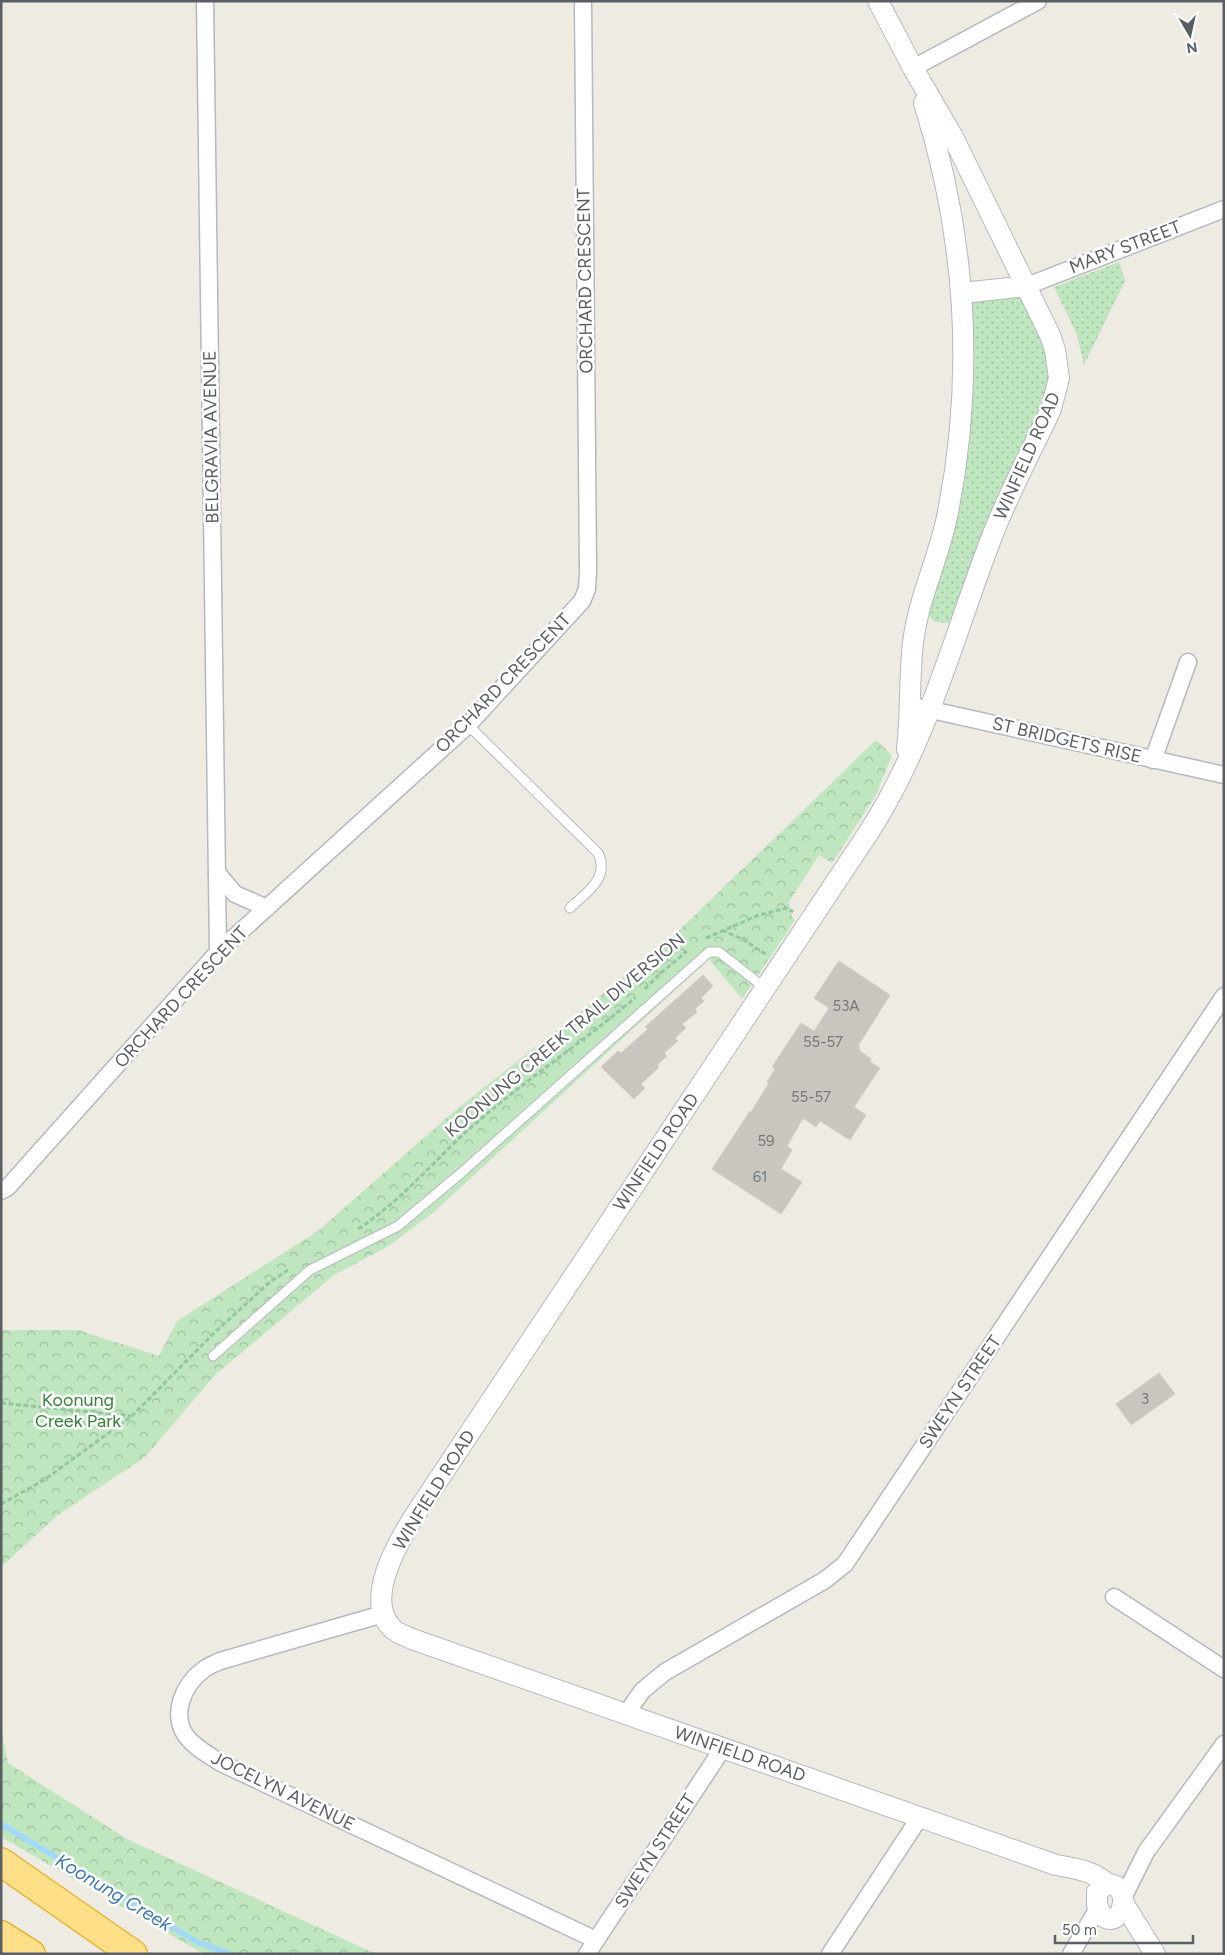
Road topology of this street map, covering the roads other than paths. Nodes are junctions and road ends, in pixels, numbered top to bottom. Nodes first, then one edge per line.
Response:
1 (205, 1) edge
2 (583, 1) edge
3 (878, 1) edge
4 (1038, 1) edge
5 (913, 68) junction
6 (1224, 209) edge
7 (1026, 286) junction
8 (962, 293) junction
9 (1188, 662) dead end
10 (911, 706) junction
11 (931, 710) junction
12 (468, 725) junction
13 (1153, 760) junction
14 (904, 771) junction
15 (1224, 775) edge
16 (217, 872) junction
17 (267, 908) junction
18 (570, 908) dead end
19 (218, 952) junction
20 (765, 988) junction
21 (1224, 996) edge
22 (1, 1191) edge
23 (214, 1356) dead end
24 (1114, 1597) dead end
25 (383, 1614) junction
26 (1224, 1670) edge
27 (626, 1714) junction
28 (1224, 1744) edge
29 (723, 1748) junction
30 (920, 1817) junction
31 (1, 1862) edge
32 (1111, 1901) junction
33 (1, 1935) edge
34 (596, 1940) junction
35 (1072, 1953) edge
36 (32, 1954) edge
37 (133, 1954) edge
38 (587, 1954) edge
39 (830, 1954) edge
40 (1155, 1954) edge

1 - 16 street, BELGRAVIA AVENUE
2 - 12 street, ORCHARD CRESCENT
3 - 5 street, WINFIELD ROAD
4 - 5 street
5 - 7 street, WINFIELD ROAD
5 - 8 street, WINFIELD ROAD
6 - 7 street, MARY STREET
7 - 8 street
7 - 11 street, WINFIELD ROAD
8 - 10 street, WINFIELD ROAD
9 - 13 street
10 - 11 street, ST BRIDGETS RISE
10 - 14 street, WINFIELD ROAD
11 - 13 street, ST BRIDGETS RISE
11 - 14 street, WINFIELD ROAD
12 - 17 street, ORCHARD CRESCENT
12 - 18 lane
13 - 15 street, ST BRIDGETS RISE
14 - 20 street, WINFIELD ROAD
16 - 17 street
16 - 19 street, BELGRAVIA AVENUE
17 - 19 street, ORCHARD CRESCENT
19 - 22 street, ORCHARD CRESCENT
20 - 23 lane
20 - 25 street, WINFIELD ROAD
21 - 27 street, SWEYN STREET
24 - 26 street
25 - 27 street, WINFIELD ROAD
25 - 34 street, JOCELYN AVENUE
27 - 29 street, WINFIELD ROAD
28 - 32 street
29 - 30 street, WINFIELD ROAD
29 - 34 street, SWEYN STREET
30 - 32 street, WINFIELD ROAD
30 - 39 street
31 - 37 highway
32 - 35 street
32 - 40 street, WINFIELD ROAD
33 - 36 highway
34 - 38 street, SWEYN STREET

